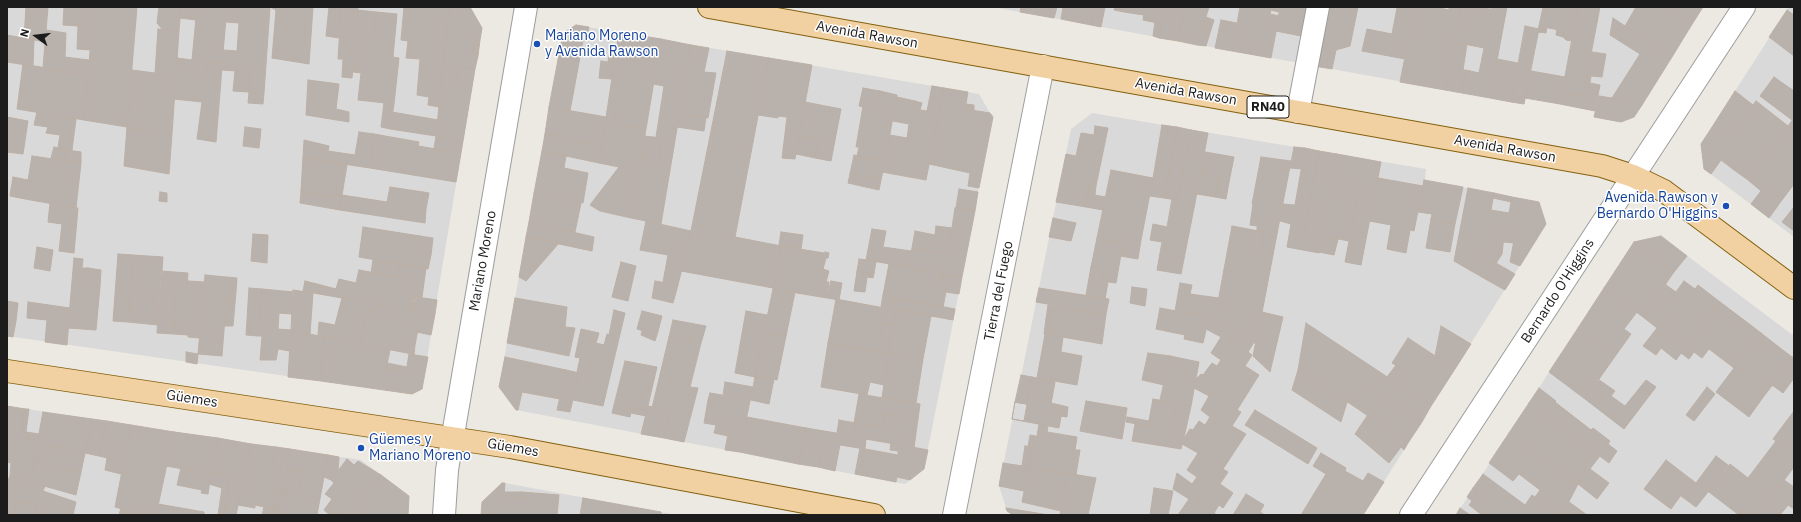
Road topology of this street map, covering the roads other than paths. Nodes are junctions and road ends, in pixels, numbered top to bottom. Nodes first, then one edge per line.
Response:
1 (526, 7) edge
2 (709, 7) edge
3 (1318, 7) edge
4 (1744, 7) edge
5 (1043, 66) junction
6 (1298, 112) junction
7 (1633, 176) junction
8 (1794, 288) edge
9 (7, 370) edge
10 (452, 438) junction
11 (444, 515) edge
12 (874, 515) edge
13 (954, 515) edge
14 (1412, 515) edge

1 - 10 street, Mariano Moreno
2 - 5 main road, Avenida Rawson / RN40
3 - 6 street
4 - 7 street, Bernardo O'Higgins
5 - 6 main road, Avenida Rawson / RN40
5 - 13 street, Tierra del Fuego
6 - 7 main road, Avenida Rawson / RN40
7 - 8 main road, Avenida Rawson / RN40
7 - 14 street, Bernardo O'Higgins
9 - 10 main road, Güemes
10 - 11 street, Mariano Moreno
10 - 12 main road, Güemes

